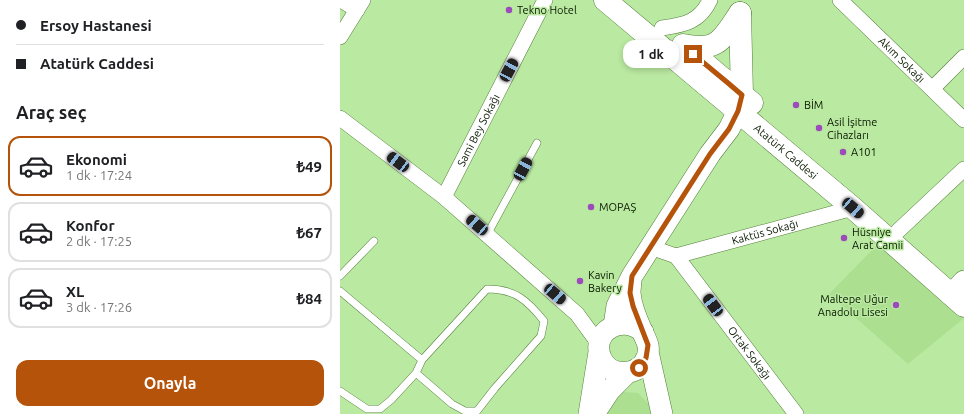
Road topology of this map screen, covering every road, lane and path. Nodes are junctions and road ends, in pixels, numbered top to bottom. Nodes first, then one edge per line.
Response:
1 (341, 0) edge
2 (545, 0) edge
3 (605, 0) edge
4 (628, 0) edge
5 (710, 0) edge
6 (840, 0) edge
7 (360, 5) edge
8 (741, 6) edge
9 (662, 28) junction
10 (340, 37) edge
11 (683, 45) junction
12 (964, 56) edge
13 (932, 89) junction
14 (733, 97) junction
15 (340, 118) edge
16 (964, 120) edge
17 (537, 143) dead end
18 (964, 169) edge
19 (444, 197) junction
20 (853, 208) junction
21 (898, 231) junction
22 (488, 235) junction
23 (374, 241) dead end
24 (650, 247) junction
25 (676, 256) junction
26 (340, 276) edge
27 (632, 276) junction
28 (340, 291) edge
29 (960, 292) edge
30 (643, 332) junction
31 (605, 338) junction
32 (648, 352) junction
33 (422, 360) junction
34 (630, 372) junction
35 (416, 373) junction
36 (340, 391) edge
37 (589, 414) edge
38 (594, 414) edge
39 (662, 414) edge
40 (796, 414) edge

1 - 7 street
2 - 19 street, Sami Bey Sokağı
3 - 14 main road, Atatürk Caddesi
4 - 9 main road, Atatürk Caddesi
5 - 9 street
6 - 13 street, Akım Sokağı
7 - 10 street
8 - 11 main road
8 - 14 main road
9 - 11 main road, Atatürk Caddesi
11 - 14 main road, Atatürk Caddesi
12 - 13 street
13 - 16 street, Akım Sokağı
14 - 20 main road, Atatürk Caddesi
14 - 21 main road, Atatürk Caddesi
14 - 24 street
15 - 19 street
17 - 22 lane
18 - 21 street
19 - 22 street
20 - 25 street, Kaktüs Sokağı
20 - 29 main road, Atatürk Caddesi
21 - 29 main road, Atatürk Caddesi
22 - 31 street
23 - 26 lane
24 - 25 street
24 - 27 street
25 - 40 street, Ortak Sokağı
27 - 30 street
27 - 31 street
28 - 33 lane
30 - 31 street
30 - 32 street
31 - 34 street
31 - 37 street
32 - 34 street
32 - 39 street
33 - 35 lane
33 - 35 lane
34 - 38 street
34 - 39 street
35 - 36 lane

